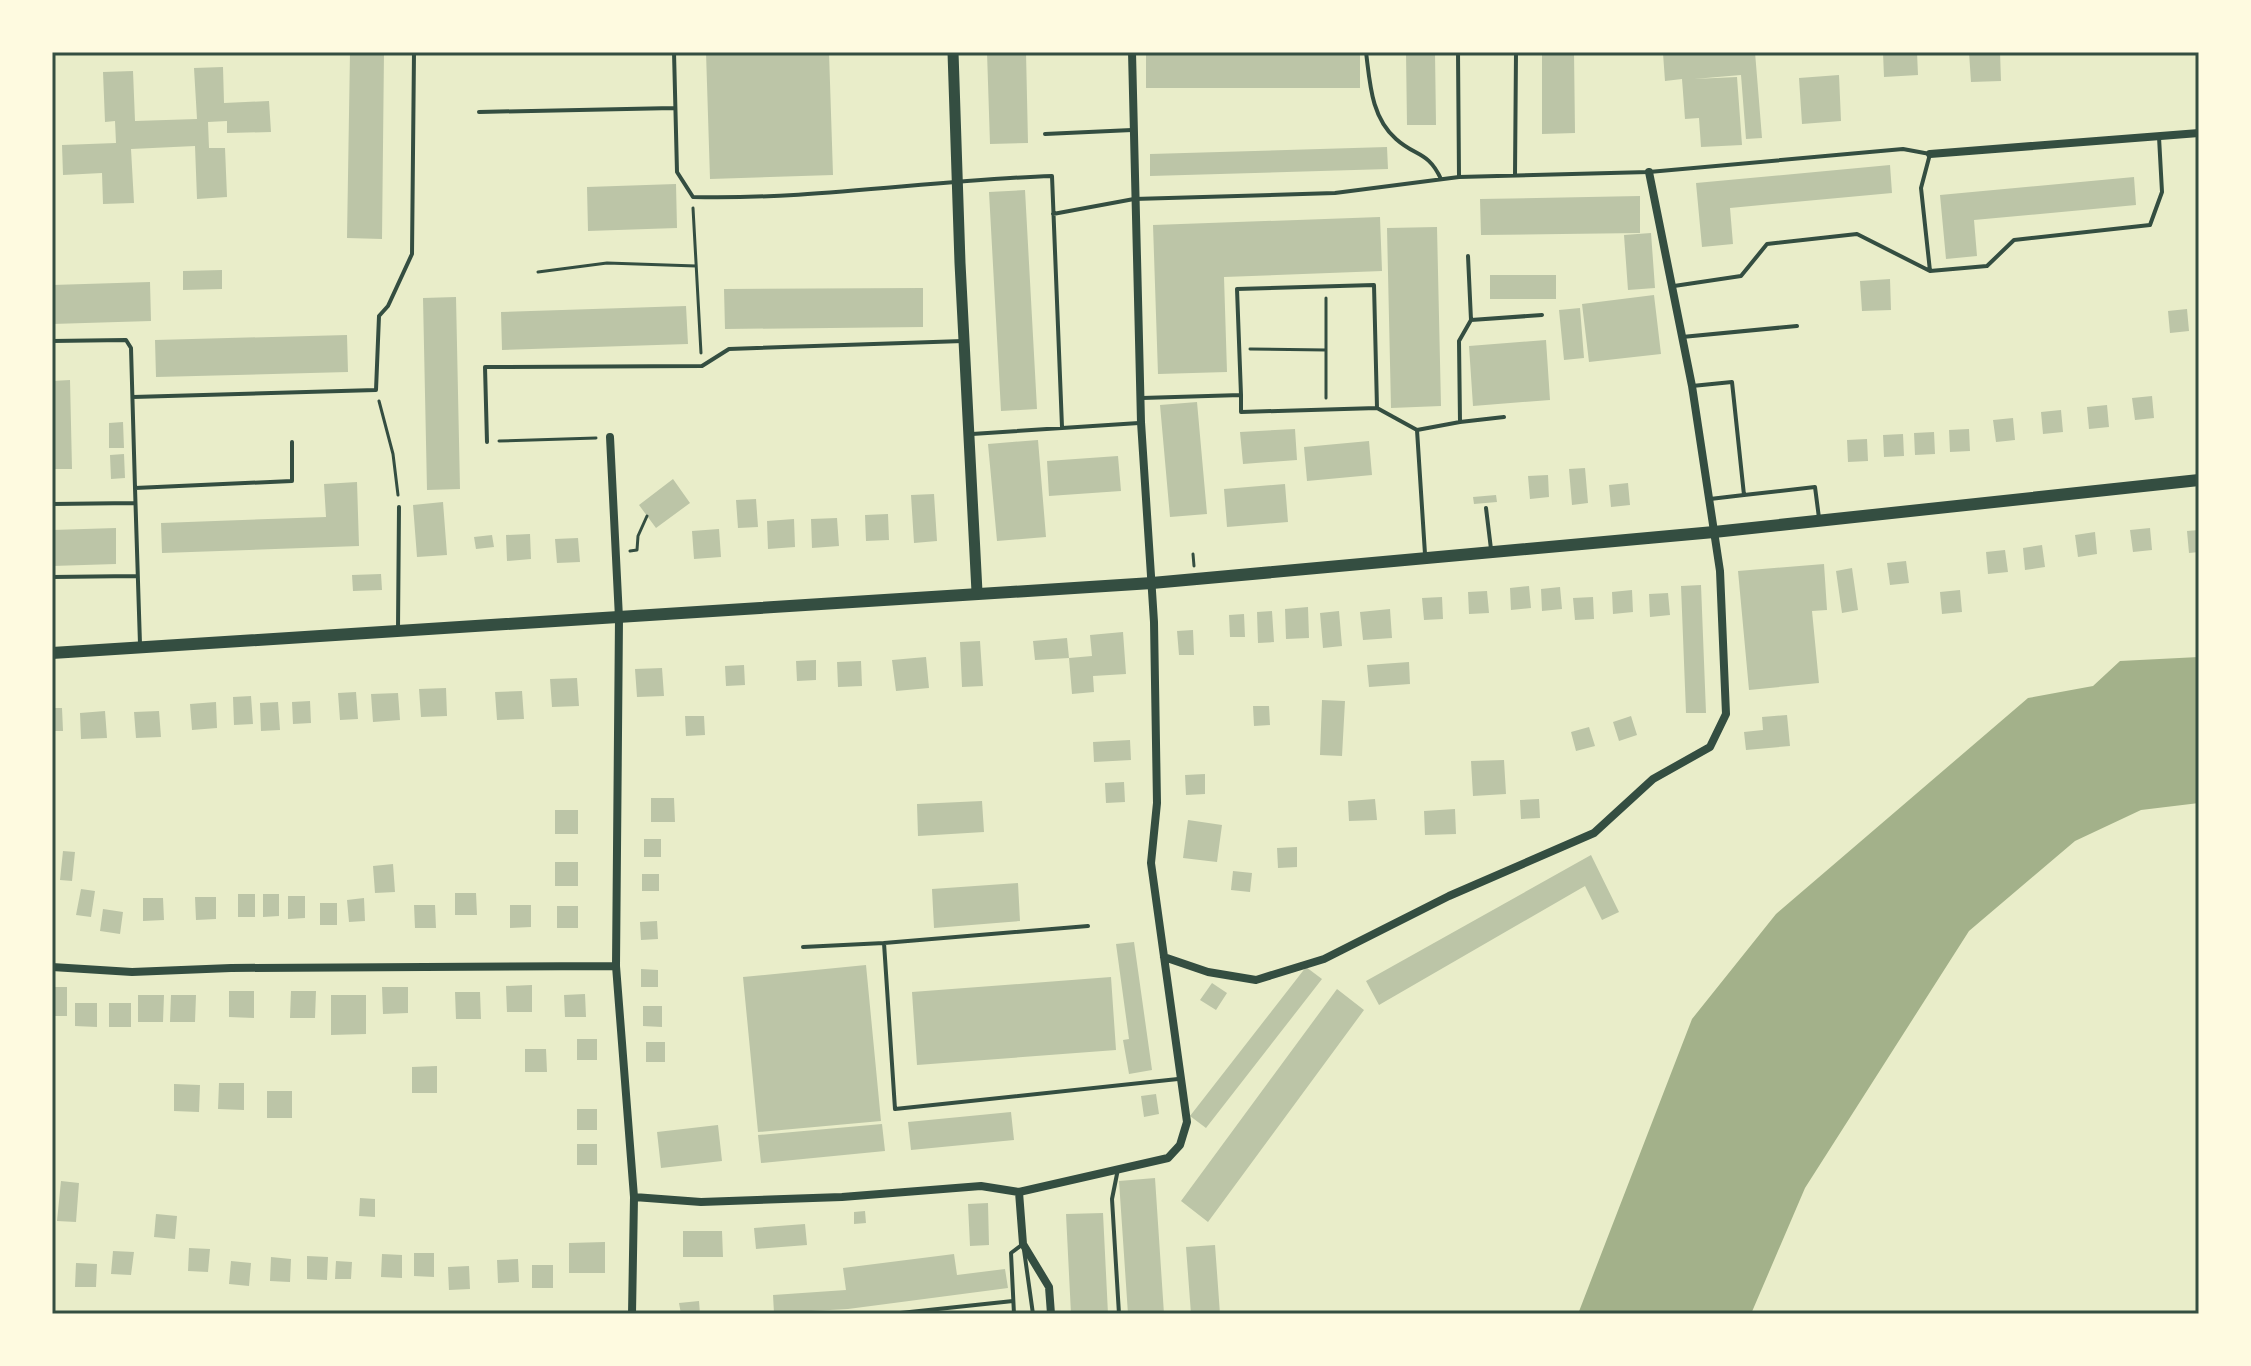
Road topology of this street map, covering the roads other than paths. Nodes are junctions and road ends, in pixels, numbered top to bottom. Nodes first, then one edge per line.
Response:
1 (414, 52) edge
2 (674, 52) edge
3 (953, 52) edge
4 (1132, 52) edge
5 (1366, 52) edge
6 (1458, 52) edge
7 (1516, 52) edge
8 (674, 108) junction
9 (479, 112) dead end
10 (1132, 130) junction
11 (2199, 133) edge
12 (1045, 134) dead end
13 (2159, 137) junction
14 (1930, 154) junction
15 (1649, 172) junction
16 (1515, 175) junction
17 (1459, 177) junction
18 (956, 179) junction
19 (1441, 179) junction
20 (1134, 199) junction
21 (1053, 214) junction
22 (1468, 256) dead end
23 (1930, 271) junction
24 (1671, 286) junction
25 (1542, 315) dead end
26 (1471, 320) junction
27 (1797, 326) dead end
28 (1682, 337) junction
29 (52, 341) edge
30 (965, 341) junction
31 (1692, 386) junction
32 (1241, 395) junction
33 (133, 397) junction
34 (1142, 398) junction
35 (1377, 408) junction
36 (1504, 417) dead end
37 (1141, 422) junction
38 (1460, 422) junction
39 (1062, 427) junction
40 (1417, 430) junction
41 (970, 435) junction
42 (610, 437) road end
43 (292, 442) dead end
44 (487, 442) road end
45 (2199, 480) edge
46 (135, 488) junction
47 (1744, 495) junction
48 (1710, 499) junction
49 (135, 503) junction
50 (52, 504) edge
51 (399, 507) road end
52 (1486, 508) dead end
53 (1819, 521) junction
54 (1714, 532) junction
55 (1491, 551) junction
56 (1426, 556) junction
57 (136, 576) junction
58 (52, 577) edge
59 (1152, 583) junction
60 (977, 592) junction
61 (619, 618) junction
62 (398, 632) junction
63 (140, 647) junction
64 (52, 653) edge
65 (1088, 926) dead end
66 (884, 943) junction
67 (803, 947) dead end
68 (1164, 957) junction
69 (616, 966) junction
70 (52, 967) edge
71 (1178, 1079) junction
72 (1118, 1167) junction
73 (1019, 1192) junction
74 (634, 1197) junction
75 (1023, 1244) junction
76 (1013, 1301) junction
77 (632, 1314) edge
78 (891, 1314) edge
79 (1014, 1314) edge
80 (1033, 1314) edge
81 (1051, 1314) edge
82 (1119, 1314) edge

1 - 33 lane
2 - 8 lane
3 - 18 street
4 - 10 street
5 - 19 lane
6 - 17 lane
7 - 16 lane
8 - 9 lane
8 - 18 lane
10 - 12 lane
10 - 20 street
11 - 13 street
13 - 14 street
13 - 23 lane
14 - 15 lane
14 - 23 lane
15 - 16 lane
15 - 24 street
16 - 17 lane
17 - 19 lane
18 - 21 lane
18 - 30 street
19 - 20 lane
20 - 21 lane
20 - 34 street
21 - 39 lane
22 - 26 lane
23 - 24 lane
24 - 28 street
25 - 26 lane
26 - 38 lane
27 - 28 lane
28 - 31 street
29 - 33 lane
30 - 41 street
30 - 44 lane
31 - 47 lane
31 - 48 street
32 - 34 lane
32 - 35 lane
32 - 35 lane
33 - 46 lane
34 - 37 street
35 - 40 lane
36 - 38 lane
37 - 39 lane
37 - 59 street
38 - 40 lane
39 - 41 lane
40 - 56 lane
41 - 60 street
42 - 61 street
43 - 46 lane
45 - 53 main road
46 - 49 lane
47 - 48 lane
47 - 53 lane
48 - 54 street
49 - 50 lane
49 - 57 lane
51 - 62 lane
52 - 55 lane
53 - 54 main road
54 - 55 main road
54 - 68 street
55 - 56 main road
56 - 59 main road
57 - 58 lane
57 - 63 lane
59 - 60 main road
59 - 68 street
60 - 61 main road
61 - 62 main road
61 - 69 street
62 - 63 main road
63 - 64 main road
65 - 66 lane
66 - 67 lane
66 - 71 lane
68 - 71 street
69 - 70 street
69 - 74 street
71 - 72 street
72 - 73 street
72 - 82 lane
73 - 74 street
73 - 75 street
74 - 77 street
75 - 76 lane
75 - 80 lane
75 - 81 street
76 - 78 lane
76 - 79 lane

